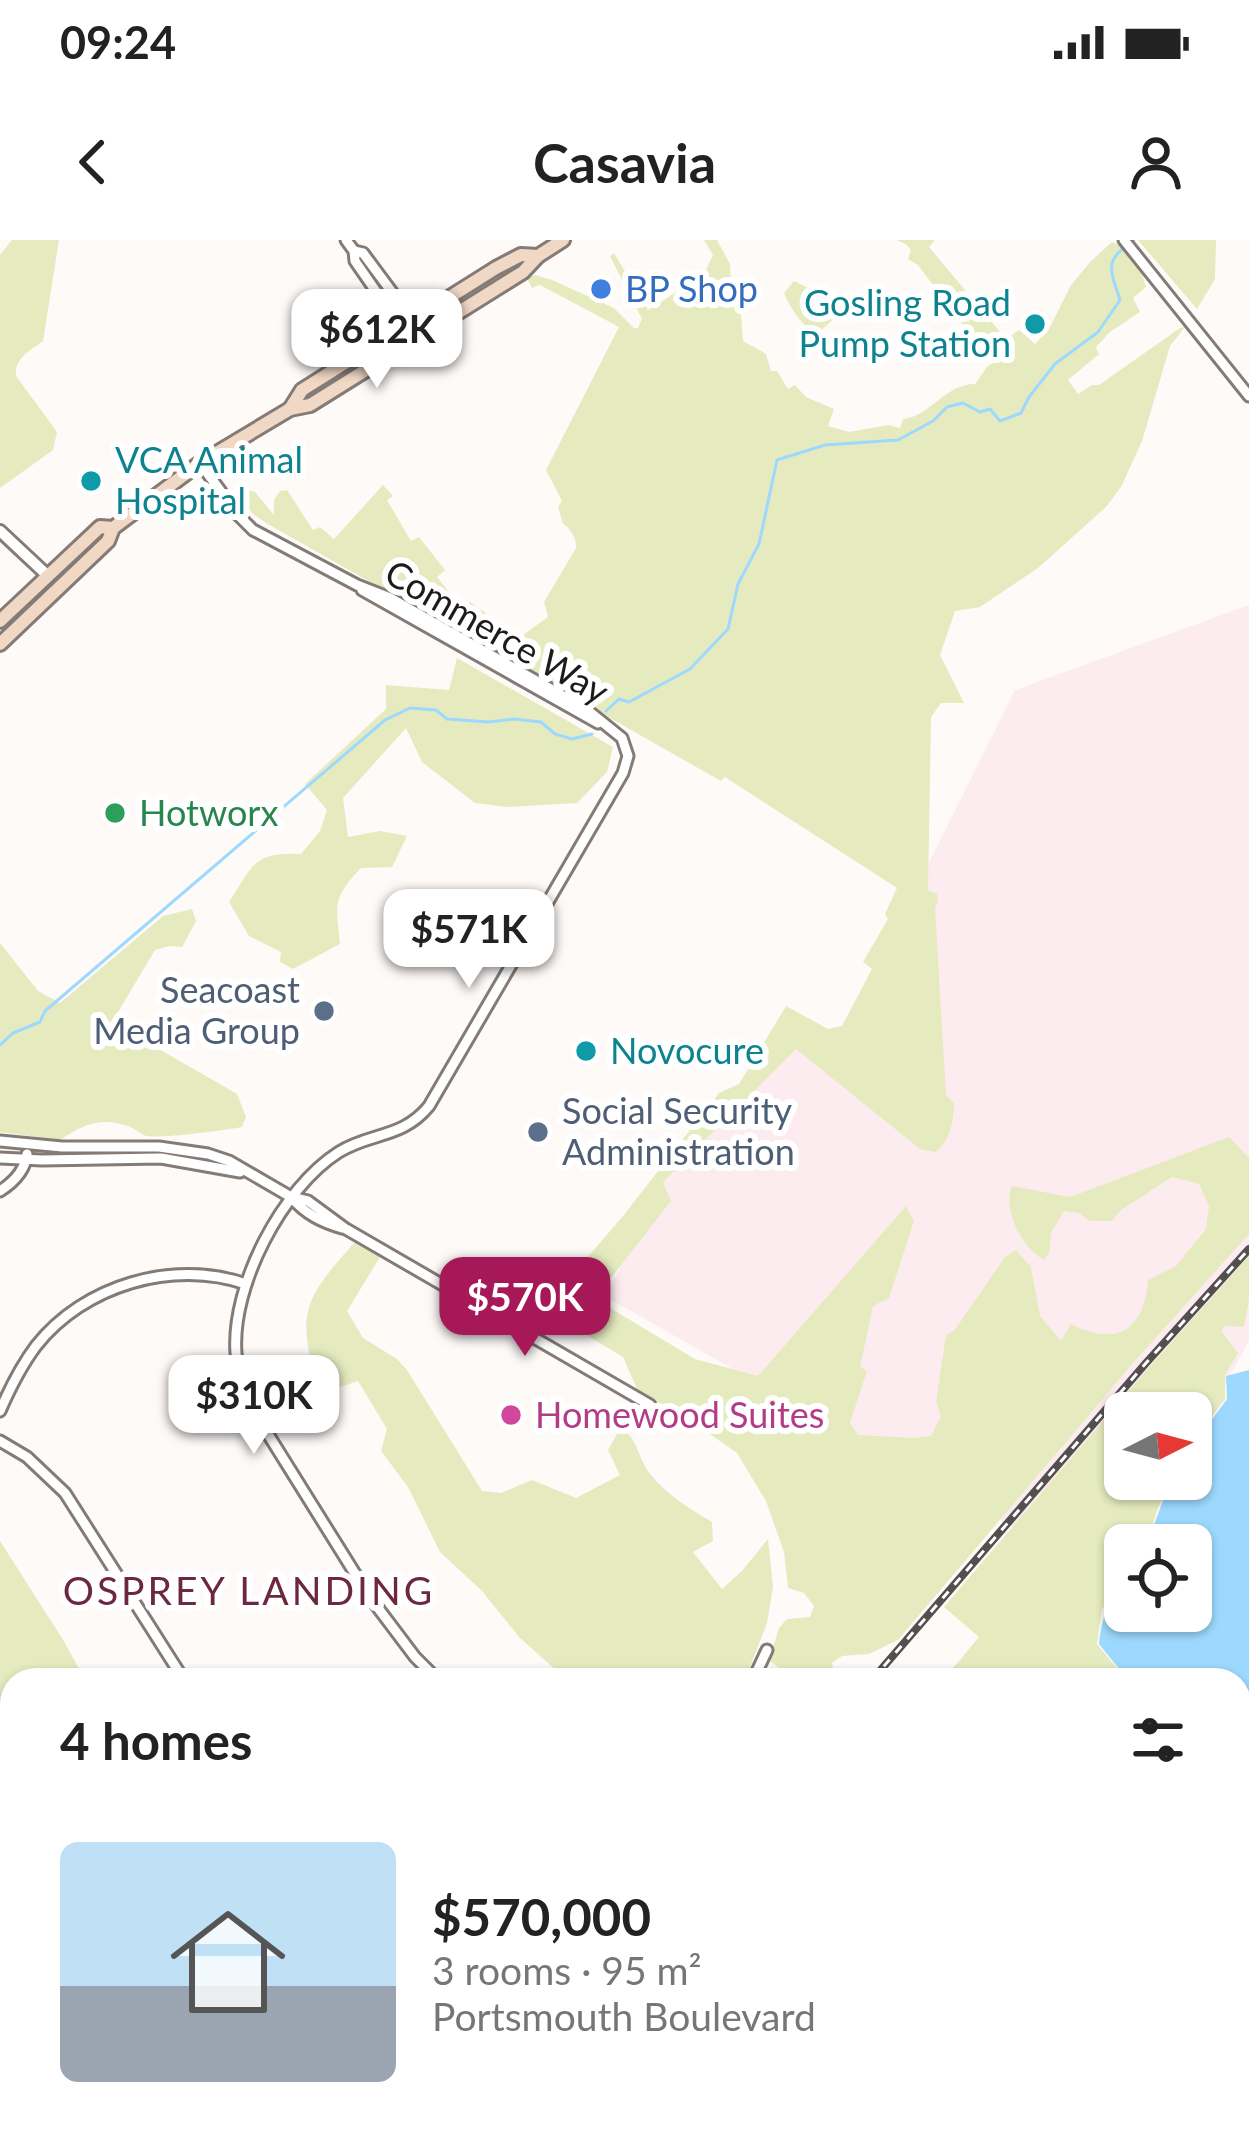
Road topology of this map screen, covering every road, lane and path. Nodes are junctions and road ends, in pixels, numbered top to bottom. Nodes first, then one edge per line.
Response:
1 (346, 240) edge
2 (563, 240) edge
3 (1127, 243) edge
4 (538, 256) junction
5 (406, 325) junction
6 (414, 340) junction
7 (1249, 396) edge
8 (290, 409) junction
9 (200, 463) junction
10 (113, 528) junction
11 (0, 531) edge
12 (42, 574) junction
13 (0, 621) edge
14 (0, 644) edge
15 (0, 1141) edge
16 (28, 1144) junction
17 (0, 1157) edge
18 (27, 1159) junction
19 (245, 1172) junction
20 (0, 1191) edge
21 (291, 1197) junction
22 (246, 1284) junction
23 (650, 1405) dead end
24 (0, 1411) edge
25 (0, 1442) edge
26 (767, 1650) dead end
27 (176, 1668) edge
28 (426, 1668) edge
29 (759, 1668) edge

1 - 5 street
2 - 4 main road
3 - 7 street
4 - 5 main road
4 - 6 main road
5 - 6 street
5 - 8 main road
6 - 8 main road
8 - 9 main road
9 - 10 main road
9 - 21 street, Commerce Way
10 - 12 main road
10 - 14 main road
11 - 12 street
12 - 13 main road
15 - 16 street
16 - 18 street
16 - 19 street
17 - 18 street
18 - 19 street
18 - 20 street
19 - 21 street
21 - 22 street
21 - 23 street
22 - 24 street
22 - 28 street
25 - 27 street
26 - 29 street

